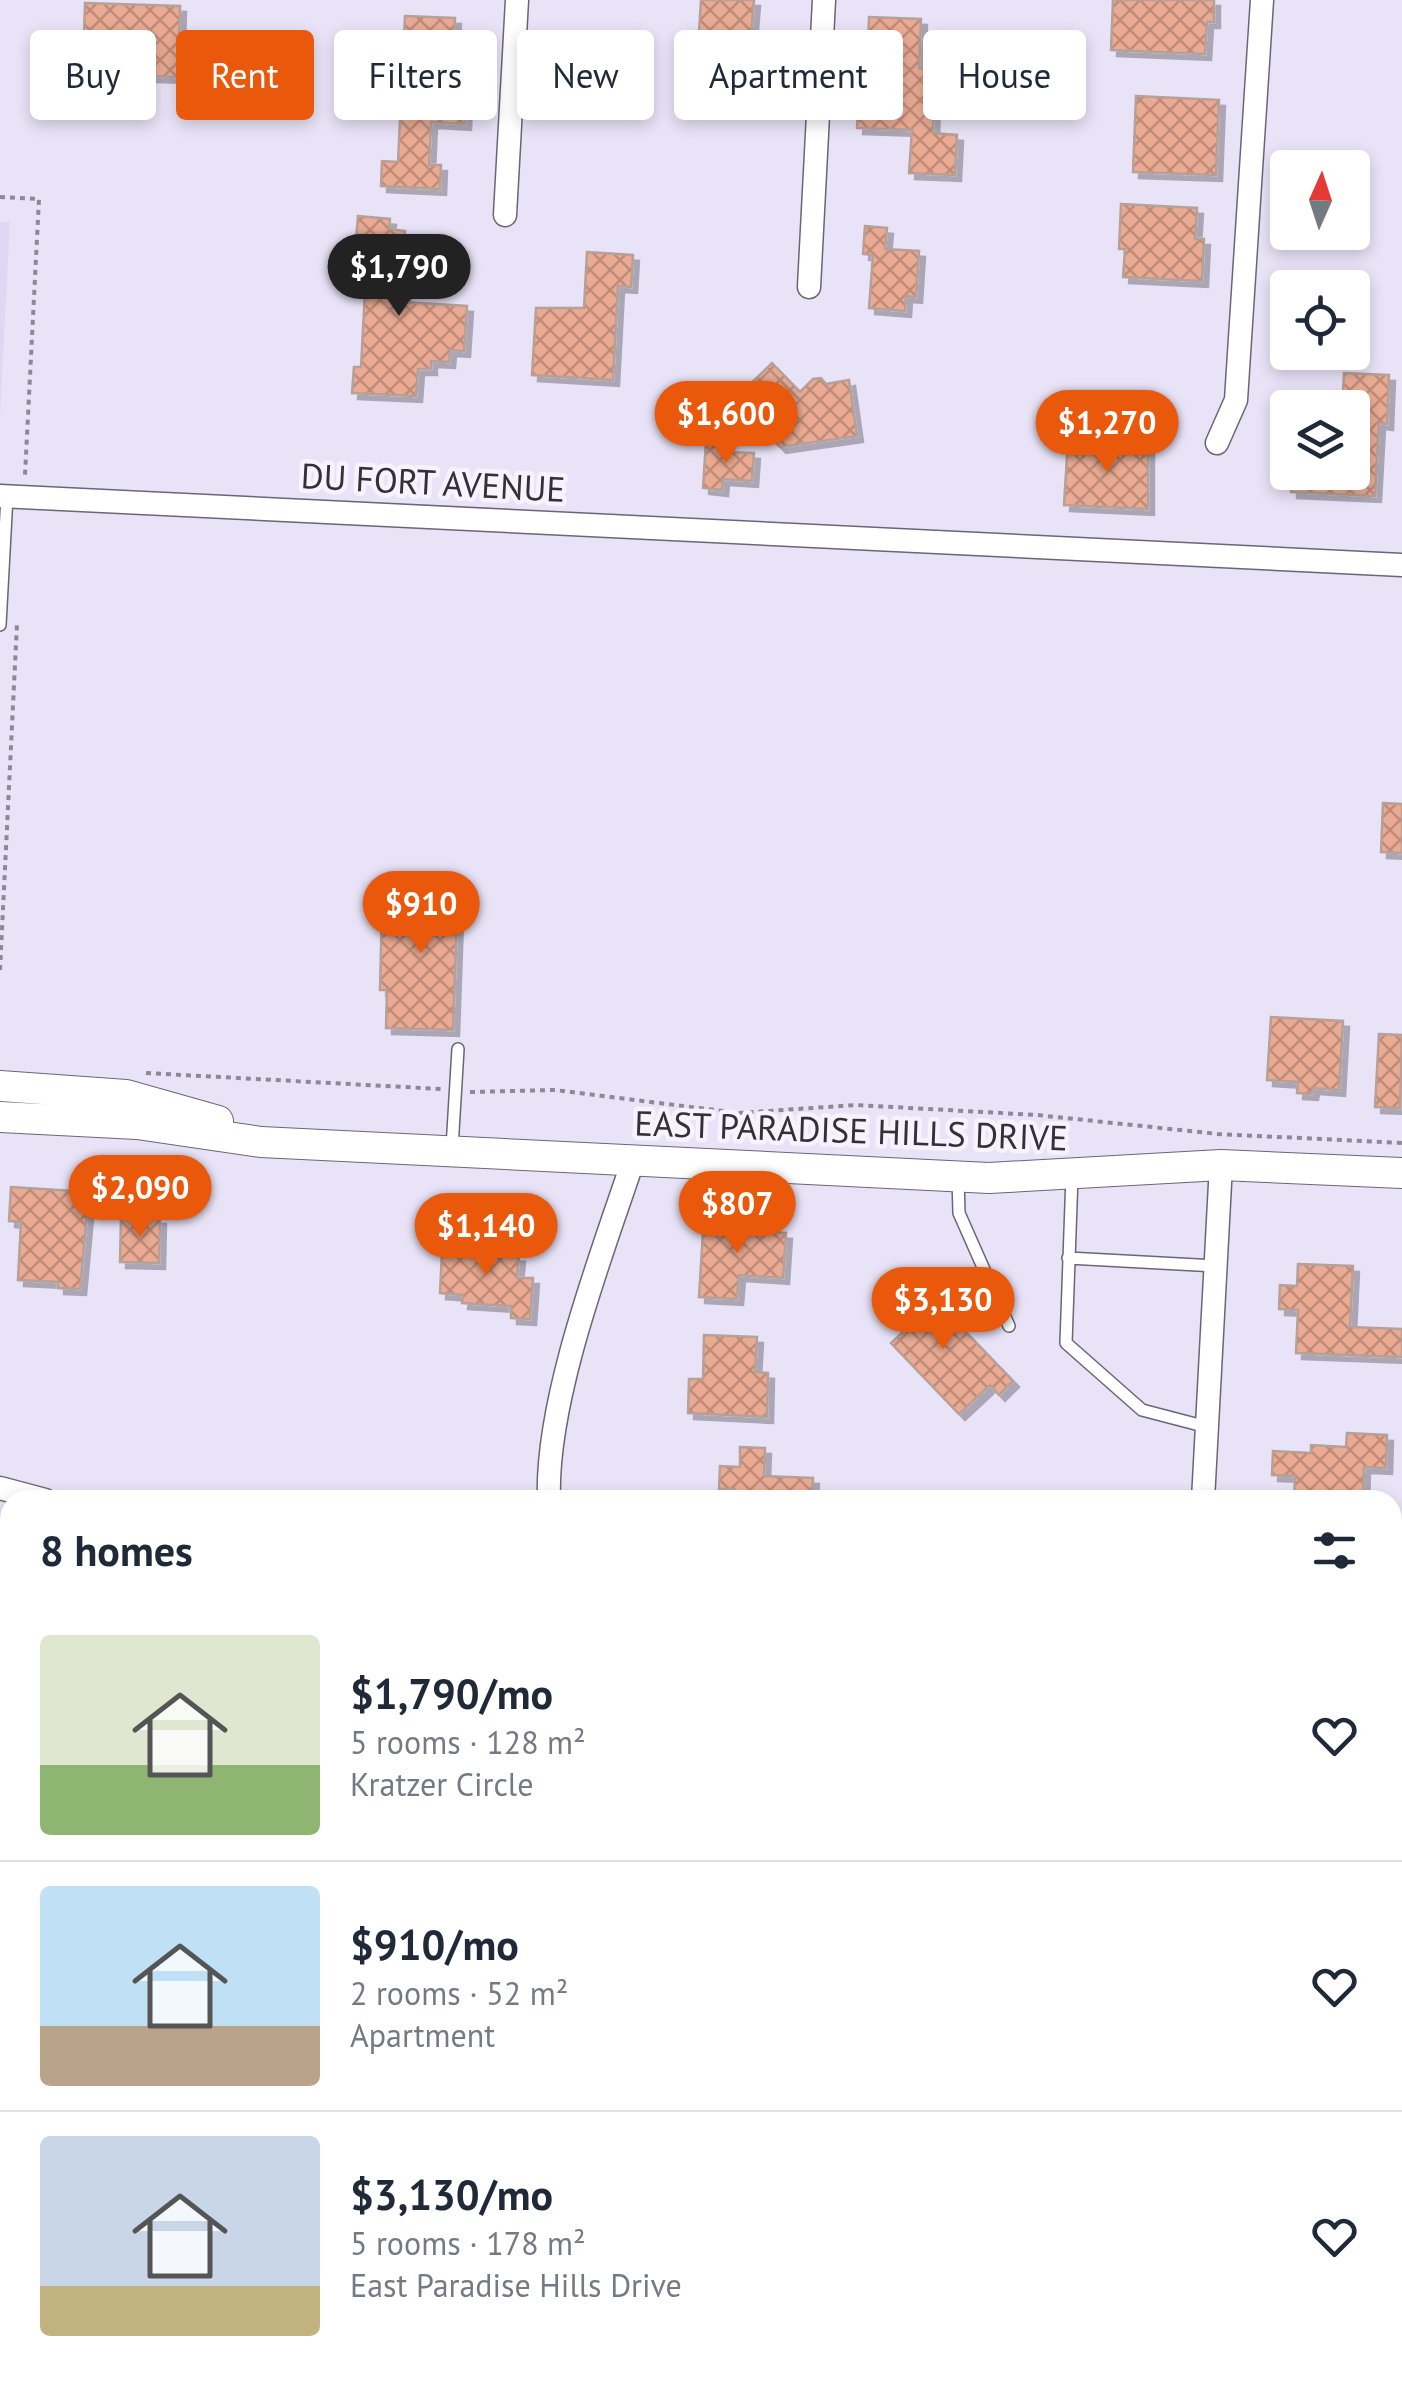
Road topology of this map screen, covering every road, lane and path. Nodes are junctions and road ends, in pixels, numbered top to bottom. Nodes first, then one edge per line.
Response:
1 (517, 0) edge
2 (824, 0) edge
3 (1262, 0) edge
4 (505, 214) dead end
5 (808, 287) dead end
6 (1216, 443) dead end
7 (4, 496) edge
8 (1402, 565) edge
9 (0, 626) edge
10 (458, 1048) dead end
11 (135, 1072) dead end
12 (0, 1086) edge
13 (456, 1090) junction
14 (0, 1117) edge
15 (1402, 1143) edge
16 (298, 1144) junction
17 (452, 1152) junction
18 (633, 1161) junction
19 (1221, 1166) junction
20 (1402, 1172) edge
21 (1072, 1176) junction
22 (958, 1177) junction
23 (1068, 1258) junction
24 (1216, 1266) junction
25 (1009, 1326) dead end
26 (1207, 1427) junction
27 (548, 1490) edge
28 (1204, 1490) edge

1 - 4 street
2 - 5 street
3 - 6 street
7 - 8 street, DU FORT AVENUE
7 - 9 lane
10 - 13 lane
11 - 13 path
12 - 16 main road, EAST PARADISE HILLS DRIVE
13 - 15 path
13 - 17 lane
14 - 16 main road, EAST PARADISE HILLS DRIVE
16 - 17 main road, EAST PARADISE HILLS DRIVE
17 - 18 main road, EAST PARADISE HILLS DRIVE
18 - 22 main road, EAST PARADISE HILLS DRIVE
18 - 27 street
19 - 20 main road, EAST PARADISE HILLS DRIVE
19 - 21 main road, EAST PARADISE HILLS DRIVE
19 - 24 street
21 - 22 main road, EAST PARADISE HILLS DRIVE
21 - 23 lane
22 - 25 lane
23 - 24 lane
23 - 26 lane
24 - 26 street
26 - 28 street

